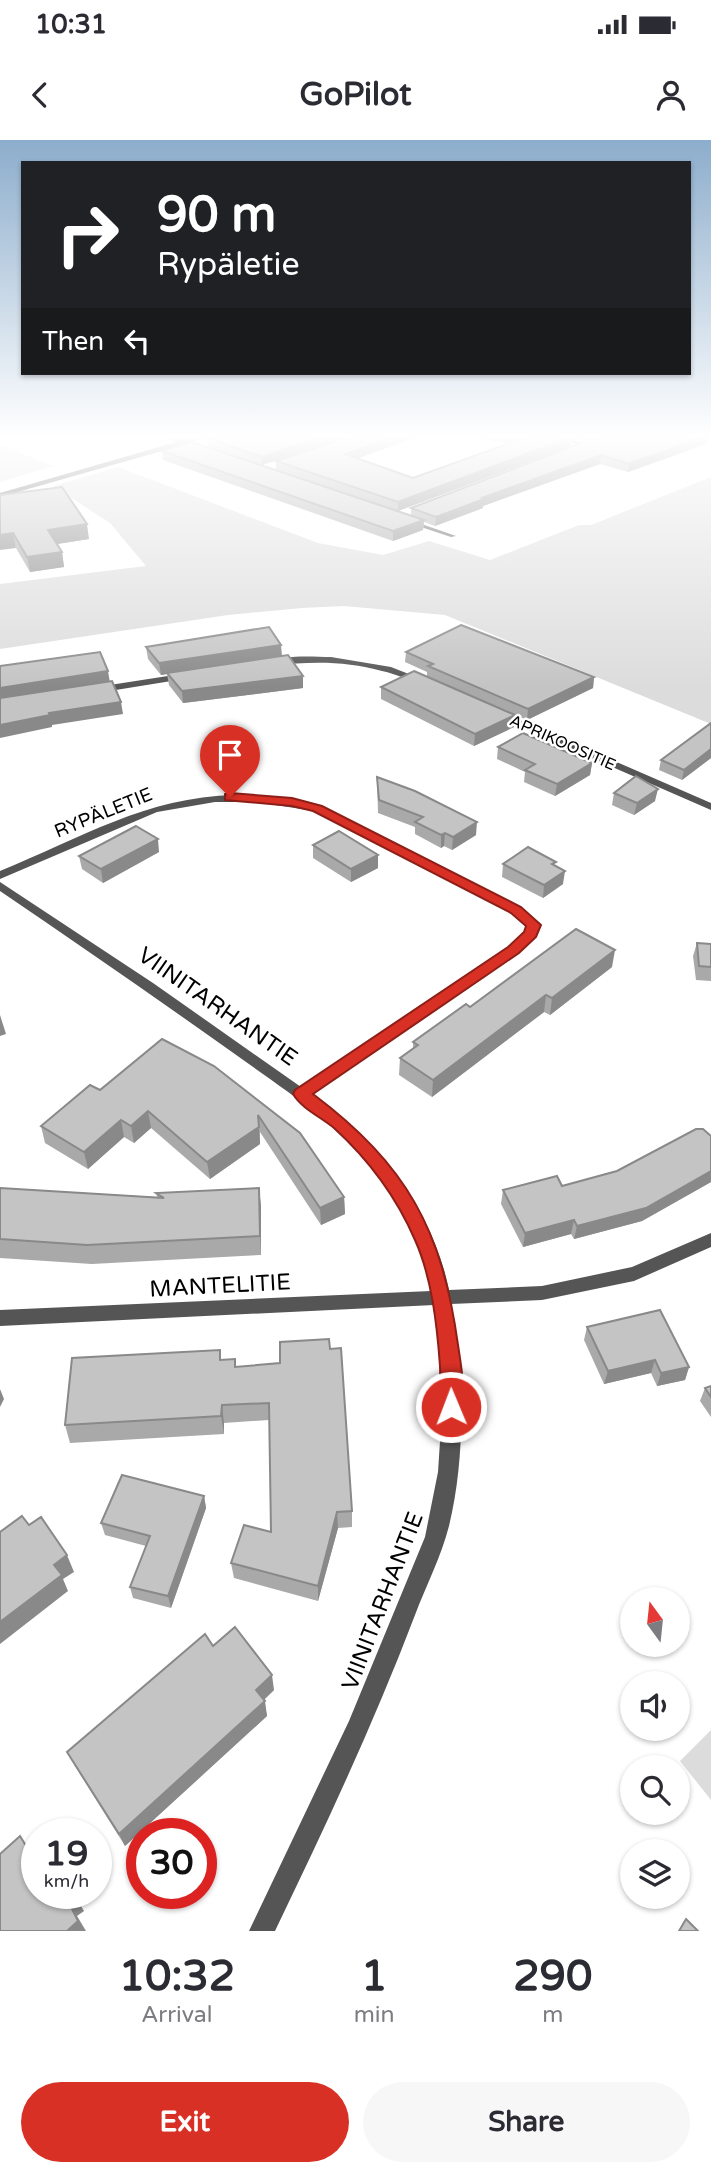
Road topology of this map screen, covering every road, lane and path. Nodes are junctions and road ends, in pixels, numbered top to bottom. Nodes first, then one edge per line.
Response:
1 (408, 521) edge
2 (453, 536) dead end
3 (261, 665) edge
4 (192, 676) edge
5 (440, 688) edge
6 (83, 692) edge
7 (489, 710) edge
8 (711, 807) edge
9 (0, 875) edge
10 (0, 886) edge
11 (301, 1094) junction
12 (711, 1240) edge
13 (442, 1300) junction
14 (0, 1318) edge
15 (262, 1931) edge

1 - 2 lane
3 - 5 street
4 - 6 street
7 - 8 street, APRIKOOSITIE
9 - 11 street, RYPÄLETIE
10 - 11 street, VIINITARHANTIE
11 - 13 street, VIINITARHANTIE
12 - 13 street
13 - 14 street, MANTELITIE
13 - 15 street, VIINITARHANTIE

